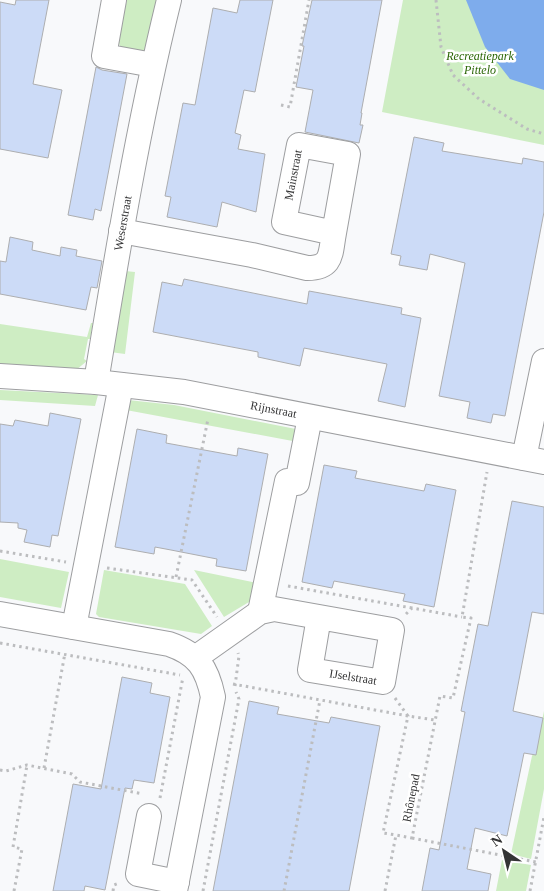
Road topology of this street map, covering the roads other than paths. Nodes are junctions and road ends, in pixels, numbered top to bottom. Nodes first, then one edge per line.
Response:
1 (114, 0) edge
2 (169, 0) edge
3 (153, 65) junction
4 (121, 231) junction
5 (334, 233) dead end
6 (544, 361) edge
7 (0, 376) edge
8 (96, 382) junction
9 (121, 385) junction
10 (310, 417) junction
11 (534, 460) edge
12 (260, 612) junction
13 (0, 614) edge
14 (319, 617) junction
15 (74, 627) junction
16 (195, 658) junction
17 (155, 806) road end
18 (176, 887) edge

1 - 3 street
2 - 3 street, Weserstraat
3 - 4 street, Weserstraat
4 - 5 street
4 - 8 street, Weserstraat
6 - 11 street
7 - 8 street, Rijnstraat
8 - 9 street, Rijnstraat
9 - 10 street, Rijnstraat
9 - 15 street
10 - 11 street, Rijnstraat
10 - 12 street
12 - 14 street
12 - 16 street
13 - 15 street
14 - 14 street, IJselstraat
15 - 16 street
16 - 18 street
17 - 18 street

